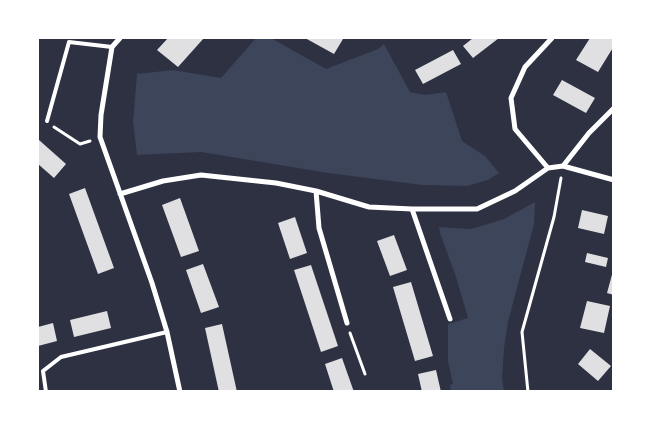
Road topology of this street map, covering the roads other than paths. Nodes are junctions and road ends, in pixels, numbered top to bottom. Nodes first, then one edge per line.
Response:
1 (120, 38) edge
2 (552, 38) edge
3 (112, 47) junction
4 (614, 108) edge
5 (47, 121) road end
6 (563, 166) junction
7 (548, 168) junction
8 (614, 180) edge
9 (316, 192) junction
10 (120, 194) junction
11 (412, 209) junction
12 (450, 319) dead end
13 (346, 323) road end
14 (166, 332) junction
15 (46, 392) edge
16 (180, 392) edge

1 - 3 street
2 - 7 street
3 - 5 lane
3 - 10 street
4 - 6 street
6 - 7 street
6 - 8 street
7 - 11 street
9 - 10 street
9 - 11 street
9 - 13 street
10 - 14 street
11 - 12 street
14 - 15 lane
14 - 16 street

